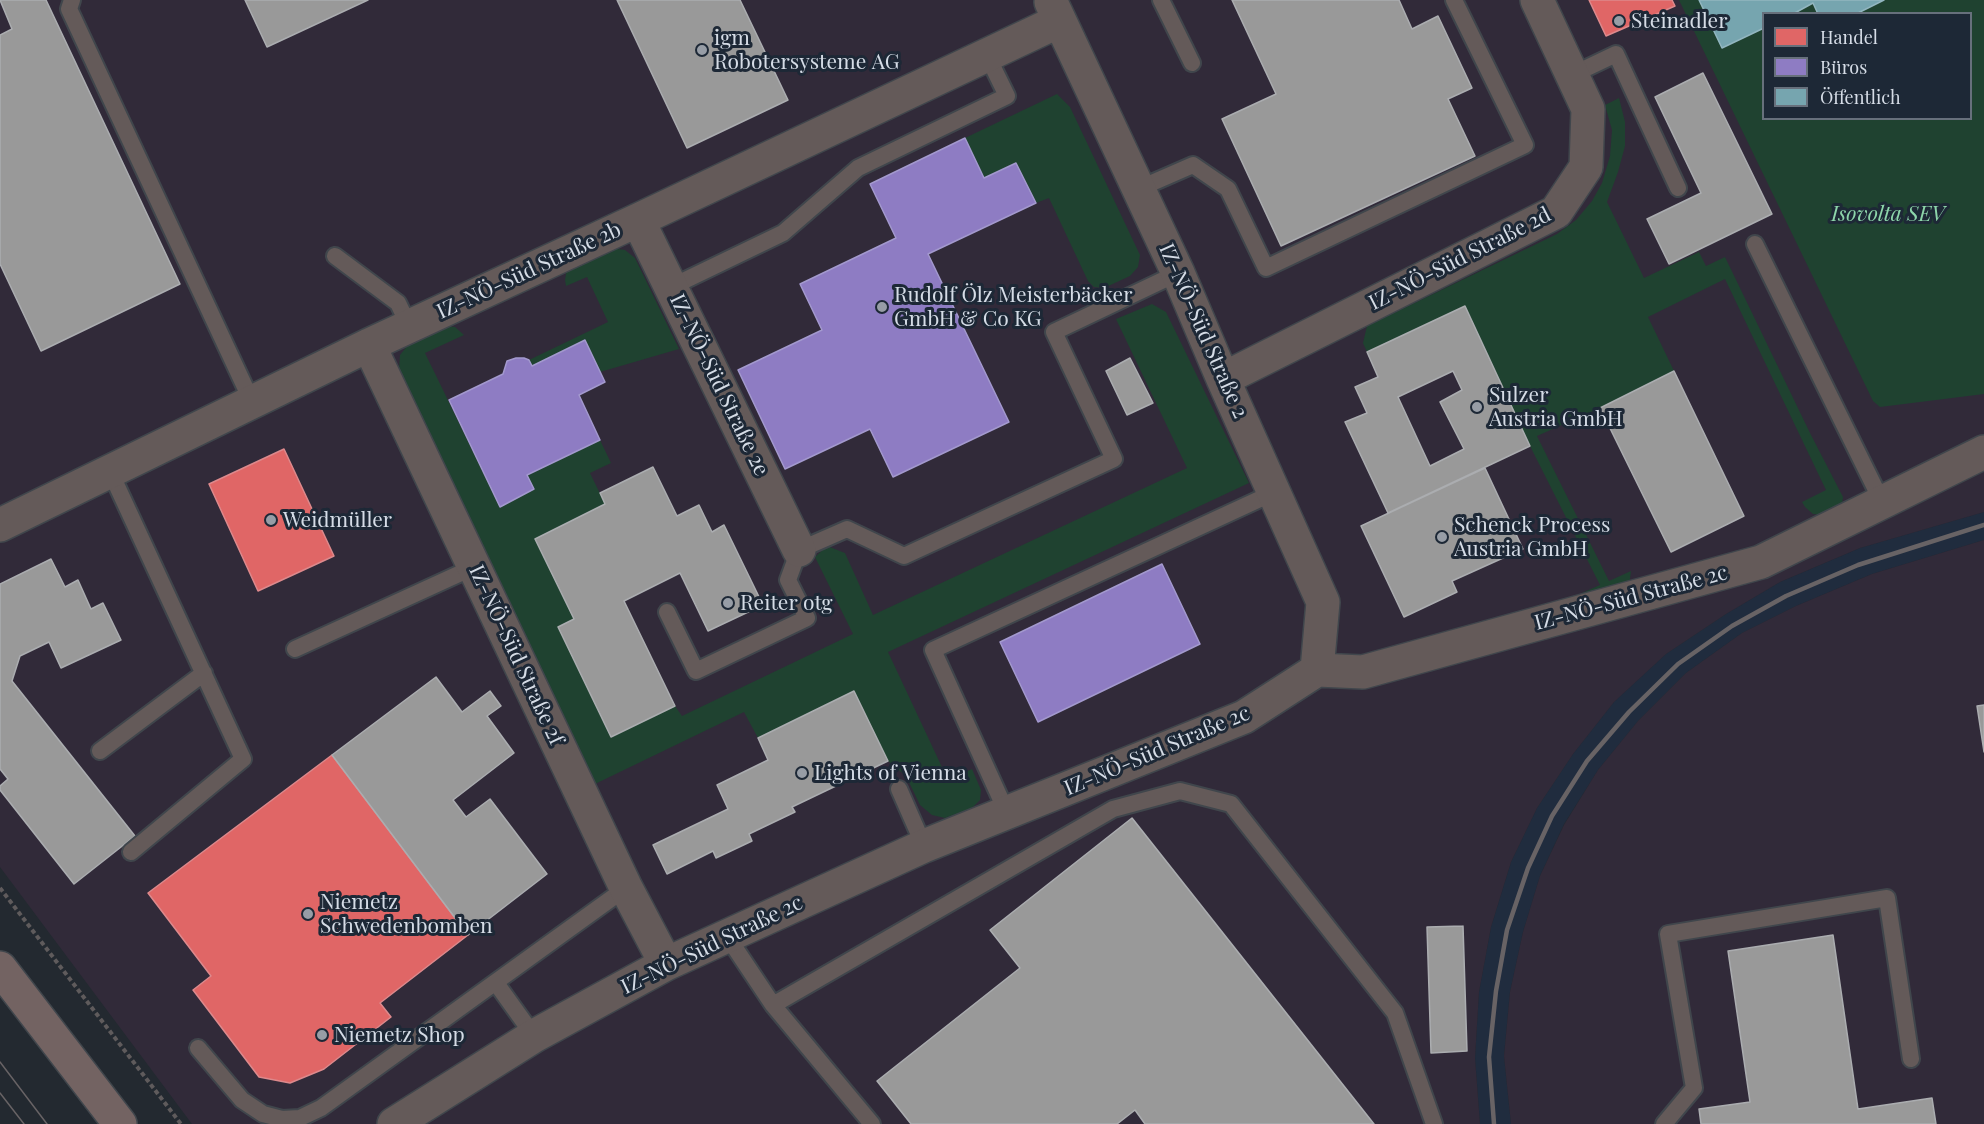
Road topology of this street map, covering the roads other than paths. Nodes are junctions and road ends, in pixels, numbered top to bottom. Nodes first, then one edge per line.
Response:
1 (72, 0) edge
2 (1161, 0) edge
3 (1454, 0) edge
4 (1537, 0) edge
5 (1055, 10) edge
6 (987, 55) junction
7 (1192, 63) dead end
8 (1572, 75) junction
9 (1678, 188) dead end
10 (1138, 189) junction
11 (638, 220) junction
12 (1755, 244) dead end
13 (335, 256) dead end
14 (1178, 273) junction
15 (671, 287) junction
16 (409, 326) junction
17 (369, 345) junction
18 (1223, 379) junction
19 (252, 402) junction
20 (1984, 452) edge
21 (110, 471) junction
22 (1275, 492) junction
23 (1882, 502) junction
24 (0, 525) edge
25 (799, 550) junction
26 (474, 567) junction
27 (667, 612) dead end
28 (295, 649) dead end
29 (1317, 670) junction
30 (204, 673) junction
31 (100, 751) dead end
32 (899, 789) dead end
33 (1007, 813) junction
34 (924, 846) junction
35 (131, 852) dead end
36 (626, 888) junction
37 (727, 936) junction
38 (666, 964) junction
39 (0, 968) edge
40 (496, 983) junction
41 (773, 1005) junction
42 (534, 1036) junction
43 (198, 1048) dead end
44 (1911, 1059) dead end
45 (120, 1124) edge
46 (394, 1124) edge
47 (872, 1124) edge
48 (1434, 1124) edge
49 (1664, 1124) edge

1 - 19 lane
2 - 7 lane
3 - 10 lane
4 - 8 street, IZ-NÖ-Süd Straße 2d
5 - 6 street, IZ-NÖ-Süd Straße 2b
5 - 10 street, IZ-NÖ-Süd Straße 2
6 - 11 street, IZ-NÖ-Süd Straße 2b
6 - 15 lane
8 - 9 lane
8 - 18 street, IZ-NÖ-Süd Straße 2d
10 - 14 street, IZ-NÖ-Süd Straße 2
11 - 15 street, IZ-NÖ-Süd Straße 2e
11 - 16 street, IZ-NÖ-Süd Straße 2b
12 - 23 lane
13 - 16 lane
14 - 18 street, IZ-NÖ-Süd Straße 2
14 - 25 lane
15 - 25 street, IZ-NÖ-Süd Straße 2e
16 - 17 street, IZ-NÖ-Süd Straße 2b
17 - 19 street, IZ-NÖ-Süd Straße 2b
17 - 26 street, IZ-NÖ-Süd Straße 2f
18 - 22 street, IZ-NÖ-Süd Straße 2
19 - 21 street, IZ-NÖ-Süd Straße 2b
20 - 23 street, IZ-NÖ-Süd Straße 2c
21 - 24 street, IZ-NÖ-Süd Straße 2b
21 - 30 lane
22 - 29 street, IZ-NÖ-Süd Straße 2
22 - 33 lane
23 - 29 street, IZ-NÖ-Süd Straße 2c
25 - 27 lane
26 - 28 lane
26 - 36 street, IZ-NÖ-Süd Straße 2f
29 - 33 street, IZ-NÖ-Süd Straße 2c
30 - 31 lane
30 - 35 lane
32 - 34 lane
33 - 34 street, IZ-NÖ-Süd Straße 2c
34 - 37 street, IZ-NÖ-Süd Straße 2c
36 - 38 street, IZ-NÖ-Süd Straße 2f
36 - 40 lane
37 - 38 street, IZ-NÖ-Süd Straße 2c
37 - 41 lane
38 - 42 street, IZ-NÖ-Süd Straße 2c
39 - 45 main road
40 - 42 lane
40 - 43 lane
41 - 47 lane
41 - 48 lane
42 - 46 street, IZ-NÖ-Süd Straße 2c
44 - 49 lane

